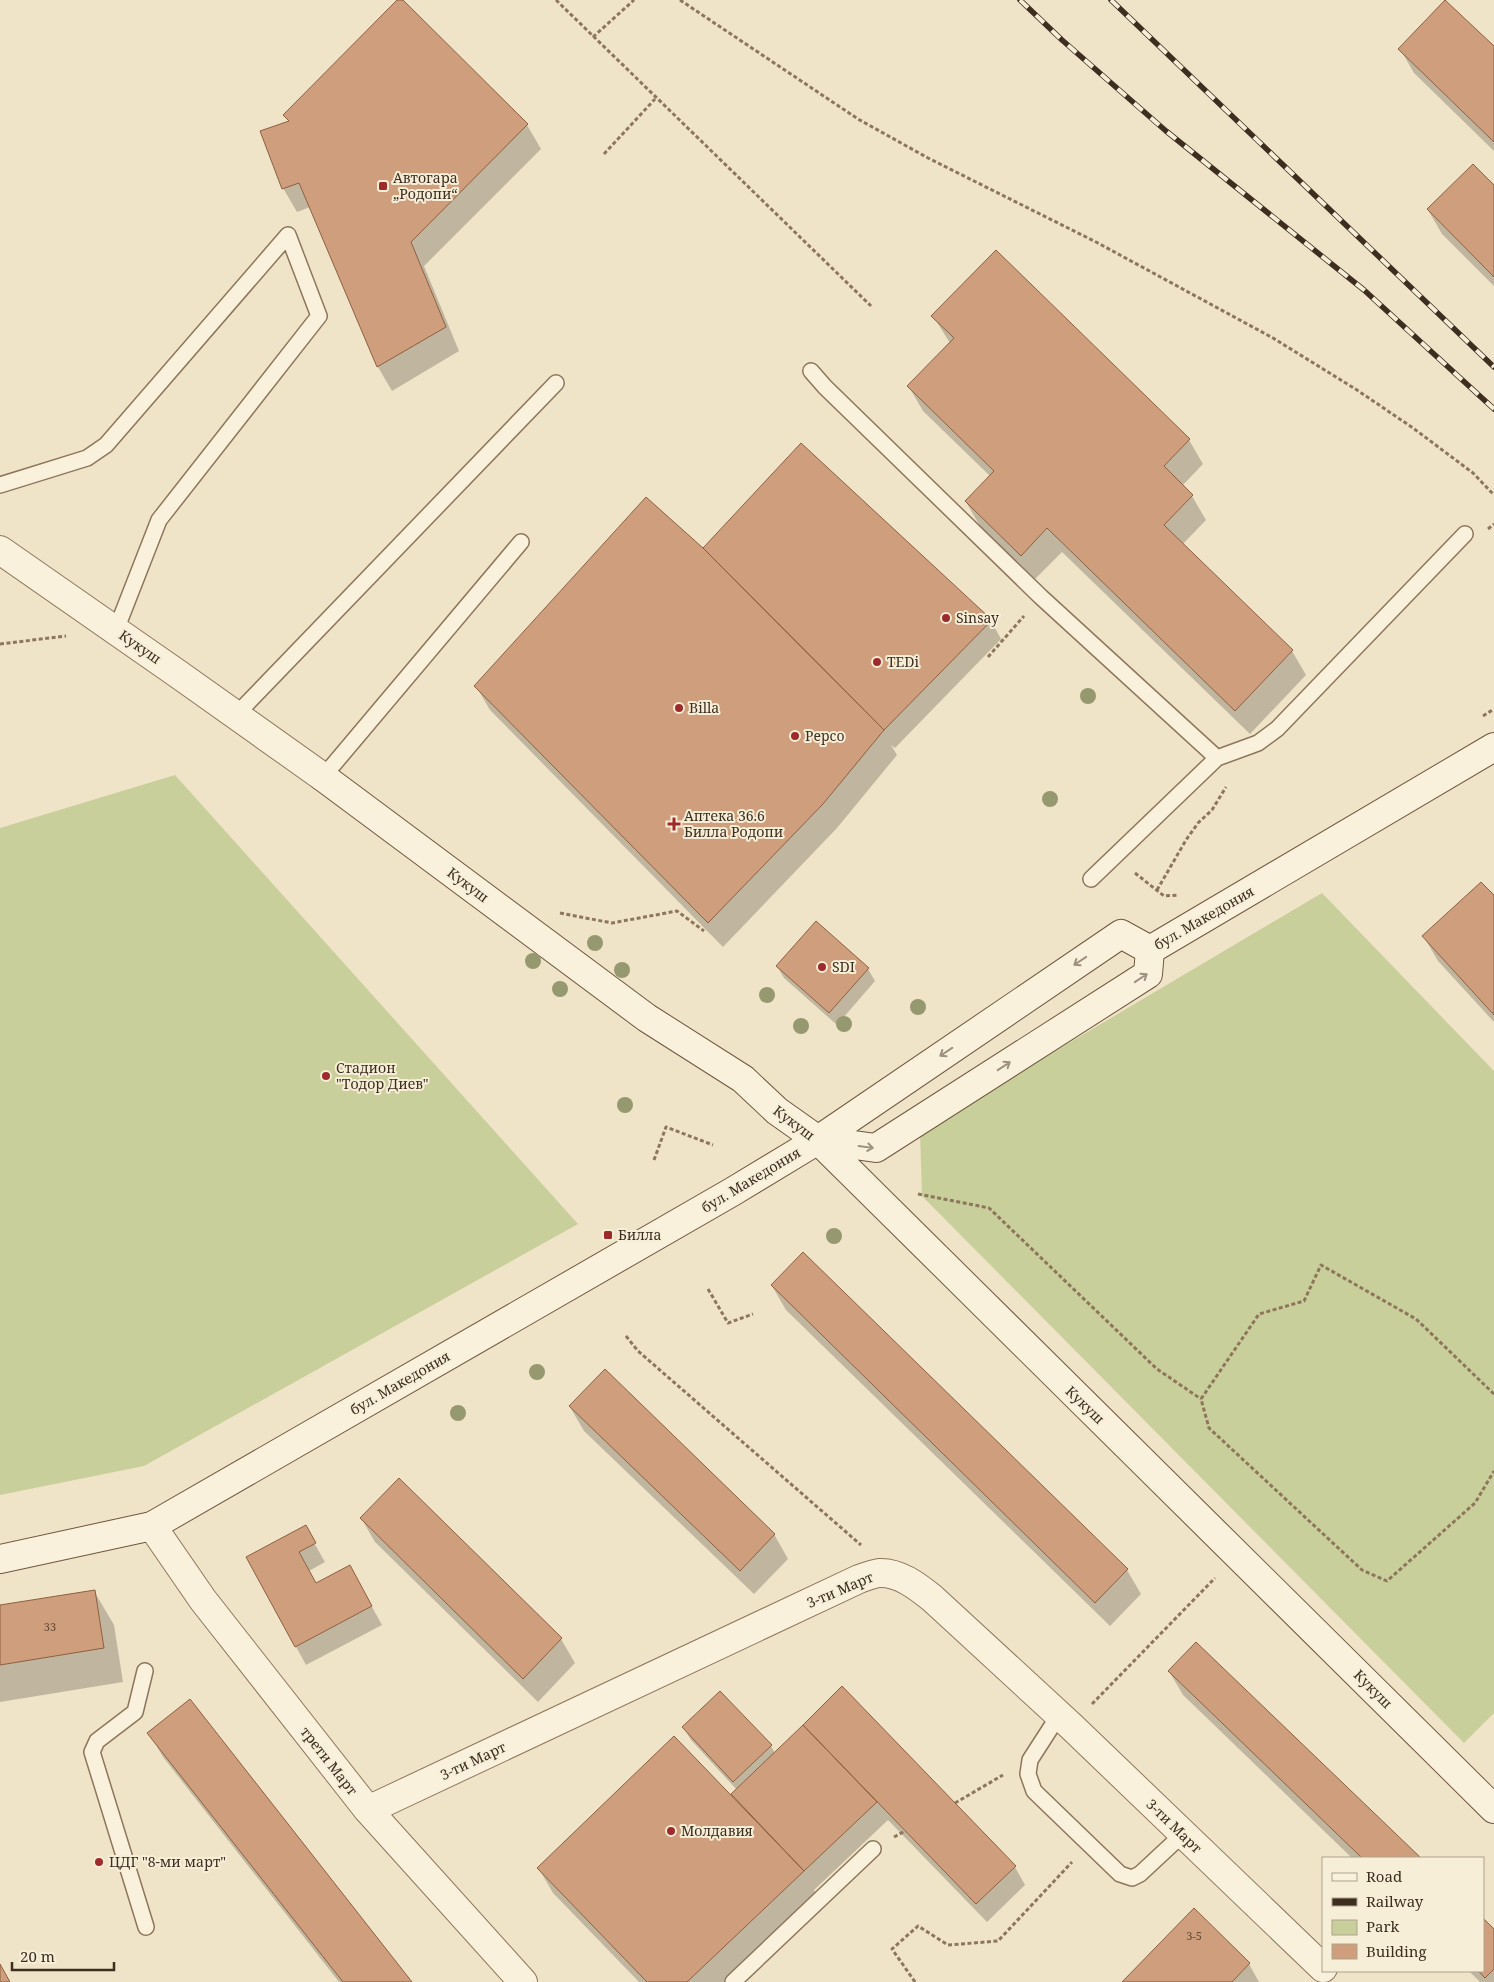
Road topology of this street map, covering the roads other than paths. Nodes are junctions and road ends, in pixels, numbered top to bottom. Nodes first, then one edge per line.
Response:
1 (811, 371) dead end
2 (556, 383) dead end
3 (0, 485) edge
4 (1465, 534) dead end
5 (521, 542) dead end
6 (0, 550) edge
7 (116, 630) junction
8 (236, 716) junction
9 (1494, 748) edge
10 (1217, 758) junction
11 (323, 778) junction
12 (1091, 879) dead end
13 (1150, 950) junction
14 (818, 1140) junction
15 (152, 1526) junction
16 (0, 1559) edge
17 (145, 1671) dead end
18 (1065, 1720) junction
19 (1494, 1809) edge
20 (368, 1810) junction
21 (1183, 1834) junction
22 (873, 1849) dead end
23 (146, 1927) dead end
24 (1322, 1967) edge
25 (1327, 1972) edge
26 (523, 1982) edge
27 (732, 1982) edge
28 (1337, 1982) edge

1 - 10 lane
2 - 8 lane
3 - 7 lane
4 - 10 lane
5 - 11 lane
6 - 7 street, Кукуш
7 - 8 street, Кукуш
8 - 11 street, Кукуш
9 - 13 street, бул. Македония
10 - 12 lane
11 - 14 street, Кукуш
13 -> 14 street, бул. Македония
14 -> 13 street
14 - 15 street, бул. Македония
14 - 19 street, Кукуш
15 - 16 street, бул. Македония
15 - 20 street, трети Март
17 - 23 lane
18 - 20 street, 3-ти Март
18 - 21 street, 3-ти Март
18 - 21 lane
20 - 26 street, трети Март
21 - 24 street, 3-ти Март
22 - 27 lane
25 - 28 street

